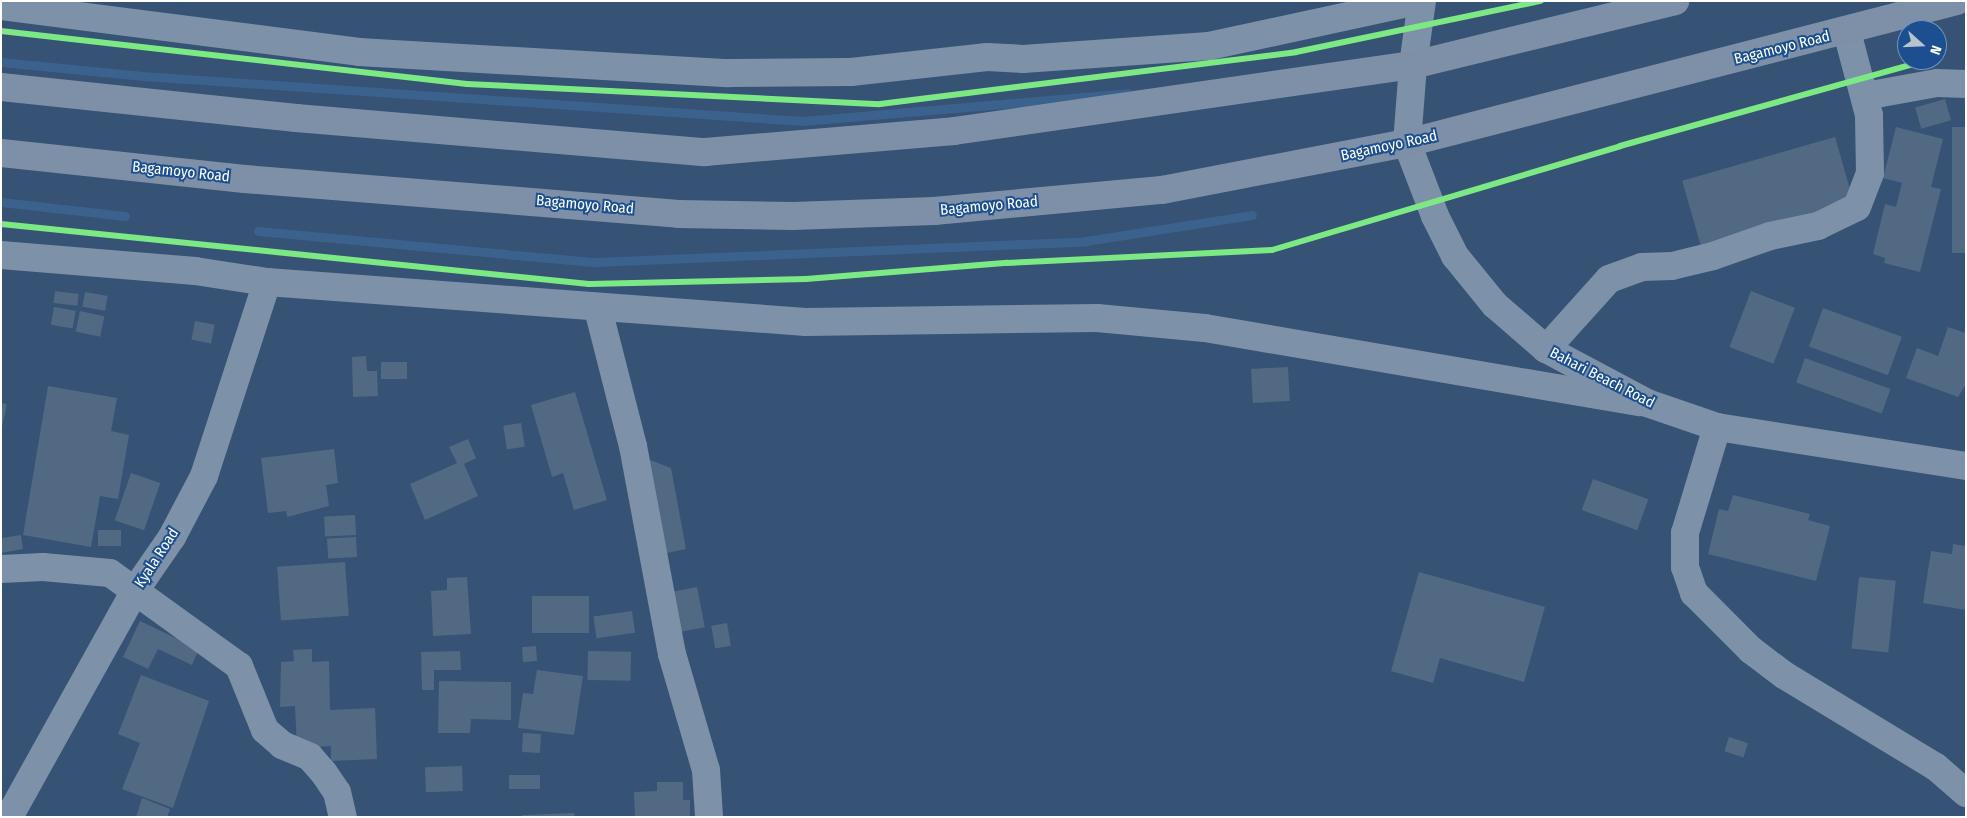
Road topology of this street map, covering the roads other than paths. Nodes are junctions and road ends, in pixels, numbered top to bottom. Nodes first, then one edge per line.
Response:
1 (1418, 1) edge
2 (1422, 1) edge
3 (1675, 1) edge
4 (1957, 1) edge
5 (1, 6) edge
6 (1848, 32) junction
7 (1413, 65) junction
8 (1966, 84) edge
9 (1, 87) edge
10 (1865, 96) junction
11 (1407, 143) junction
12 (1, 153) edge
13 (1, 255) edge
14 (267, 282) junction
15 (598, 309) junction
16 (1546, 350) junction
17 (1646, 403) junction
18 (1717, 427) junction
19 (1966, 466) edge
20 (1, 569) edge
21 (134, 592) junction
22 (1966, 793) edge
23 (9, 817) edge
24 (343, 817) edge
25 (709, 817) edge

1 - 5 street
2 - 7 street
3 - 7 highway
4 - 6 highway, Bagamoyo Road
6 - 10 street
6 - 11 highway, Bagamoyo Road
7 - 9 highway
7 - 11 street
8 - 10 street
10 - 16 street
11 - 12 highway, Bagamoyo Road
11 - 16 street, Bahari Beach Road
13 - 14 street
14 - 15 street
14 - 21 street, Kyala Road
15 - 17 street
15 - 25 street
16 - 17 street, Bahari Beach Road
17 - 18 street, Bahari Beach Road
18 - 19 street, Bahari Beach Road
18 - 22 street
20 - 21 street
21 - 23 street, Kyala Road
21 - 24 street

